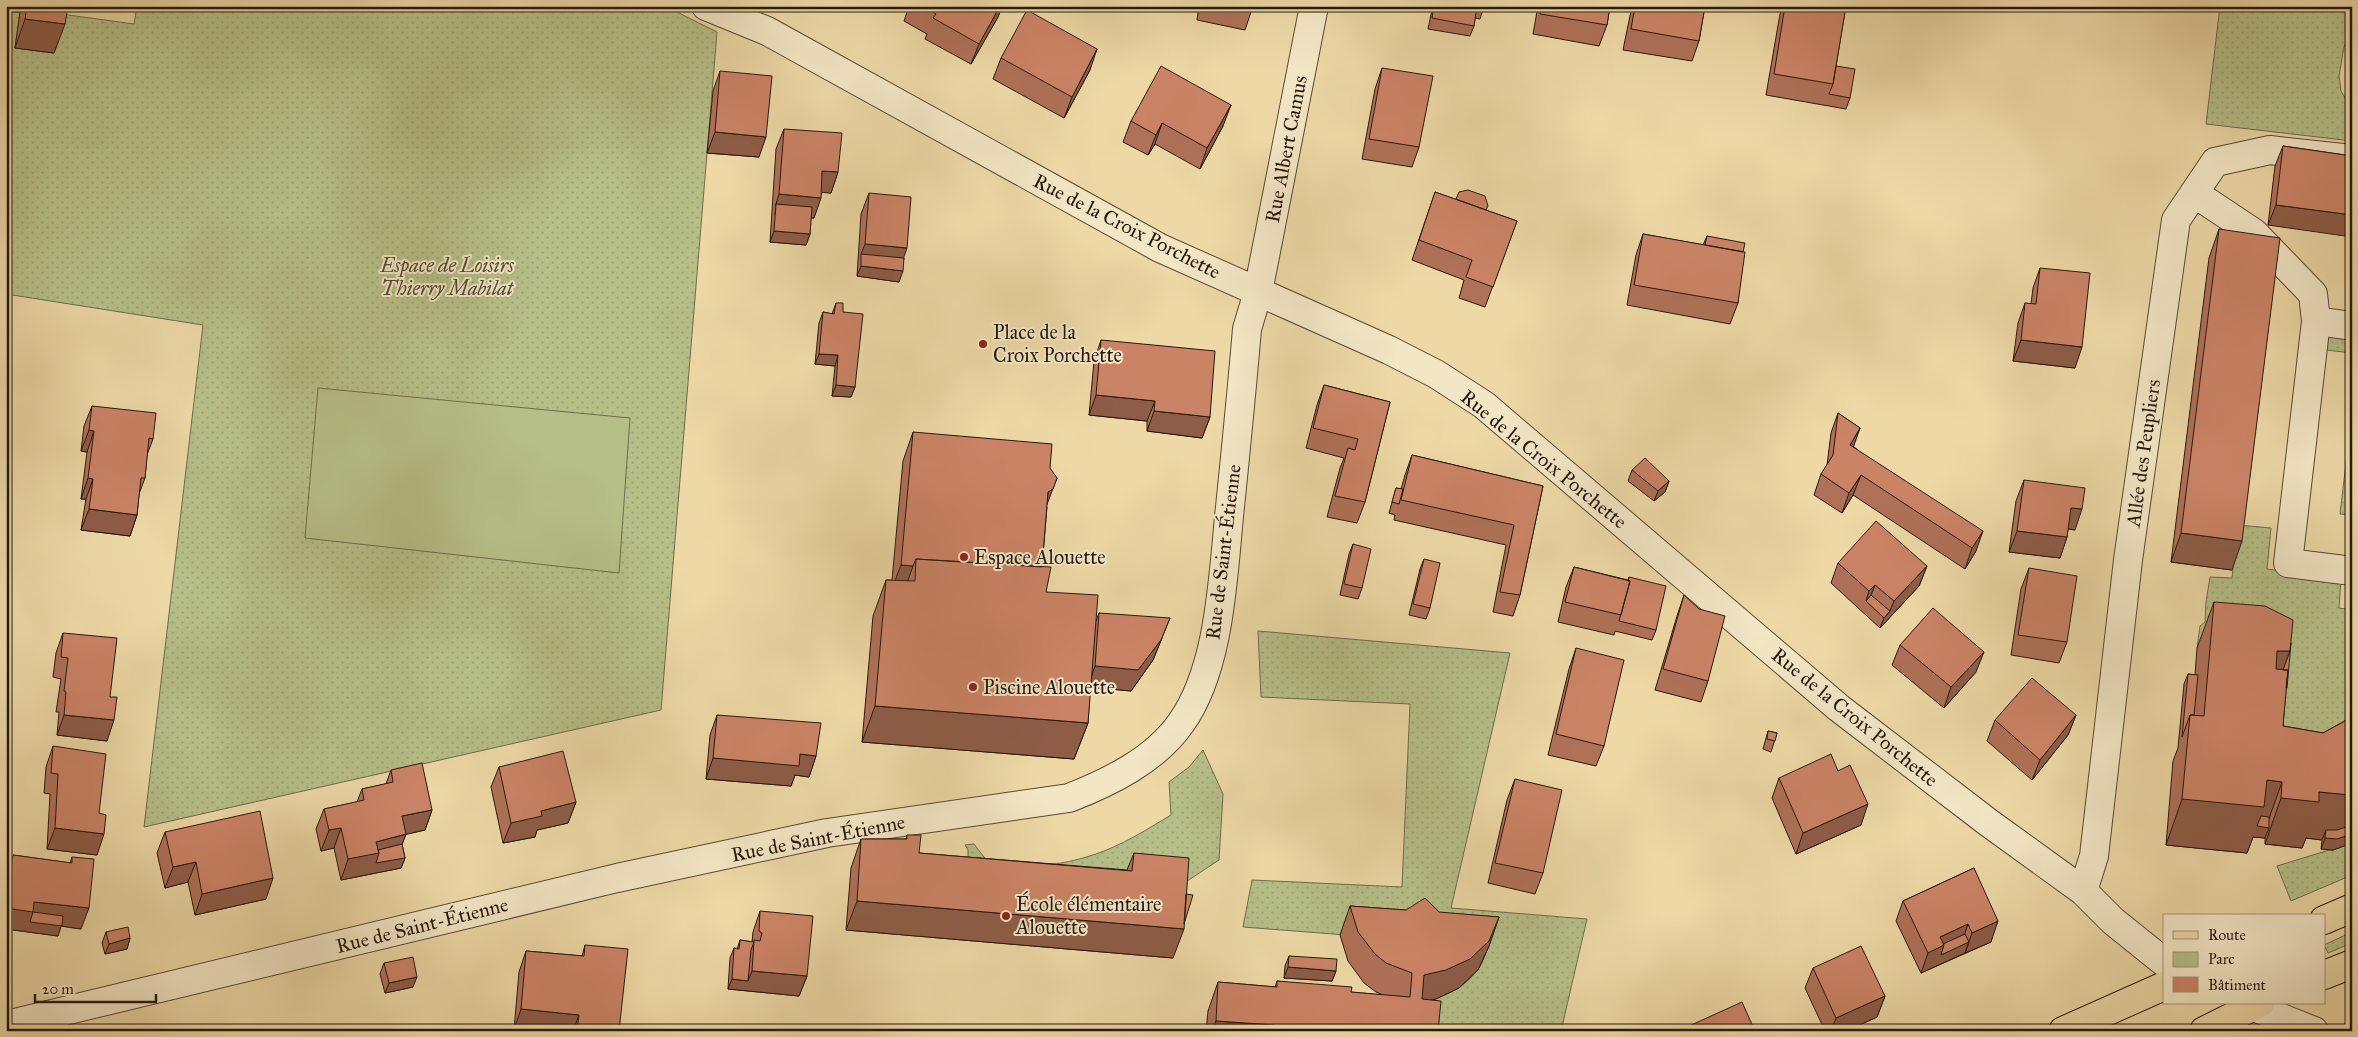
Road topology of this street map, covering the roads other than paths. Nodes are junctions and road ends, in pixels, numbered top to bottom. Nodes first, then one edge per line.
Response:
1 (706, 6) edge
2 (737, 6) edge
3 (1314, 6) edge
4 (767, 31) junction
5 (2352, 159) edge
6 (2194, 193) junction
7 (1258, 292) junction
8 (2316, 321) junction
9 (2352, 326) edge
10 (2352, 570) edge
11 (2083, 891) junction
12 (2352, 908) edge
13 (2326, 919) edge
14 (2163, 961) edge
15 (2352, 964) edge
16 (2326, 974) edge
17 (2163, 986) edge
18 (2252, 1004) edge
19 (6, 1025) edge
20 (2063, 1031) edge
21 (2204, 1031) edge
22 (2314, 1031) edge

1 - 4 street, Rue de la Croix Porchette
2 - 4 street, Rue de la Croix Porchette
3 - 7 street, Rue Albert Camus
4 - 7 street, Rue de la Croix Porchette
5 - 6 street, Allée des Peupliers
6 - 8 street
6 - 11 street, Allée des Peupliers
7 - 11 street, Rue de la Croix Porchette
7 - 19 street, Rue de Saint-Étienne
8 - 9 street
8 - 10 street
11 - 14 street, Rue de la Croix Porchette
12 - 13 main road
15 - 16 main road
17 - 20 main road
18 - 21 main road
18 - 22 street

